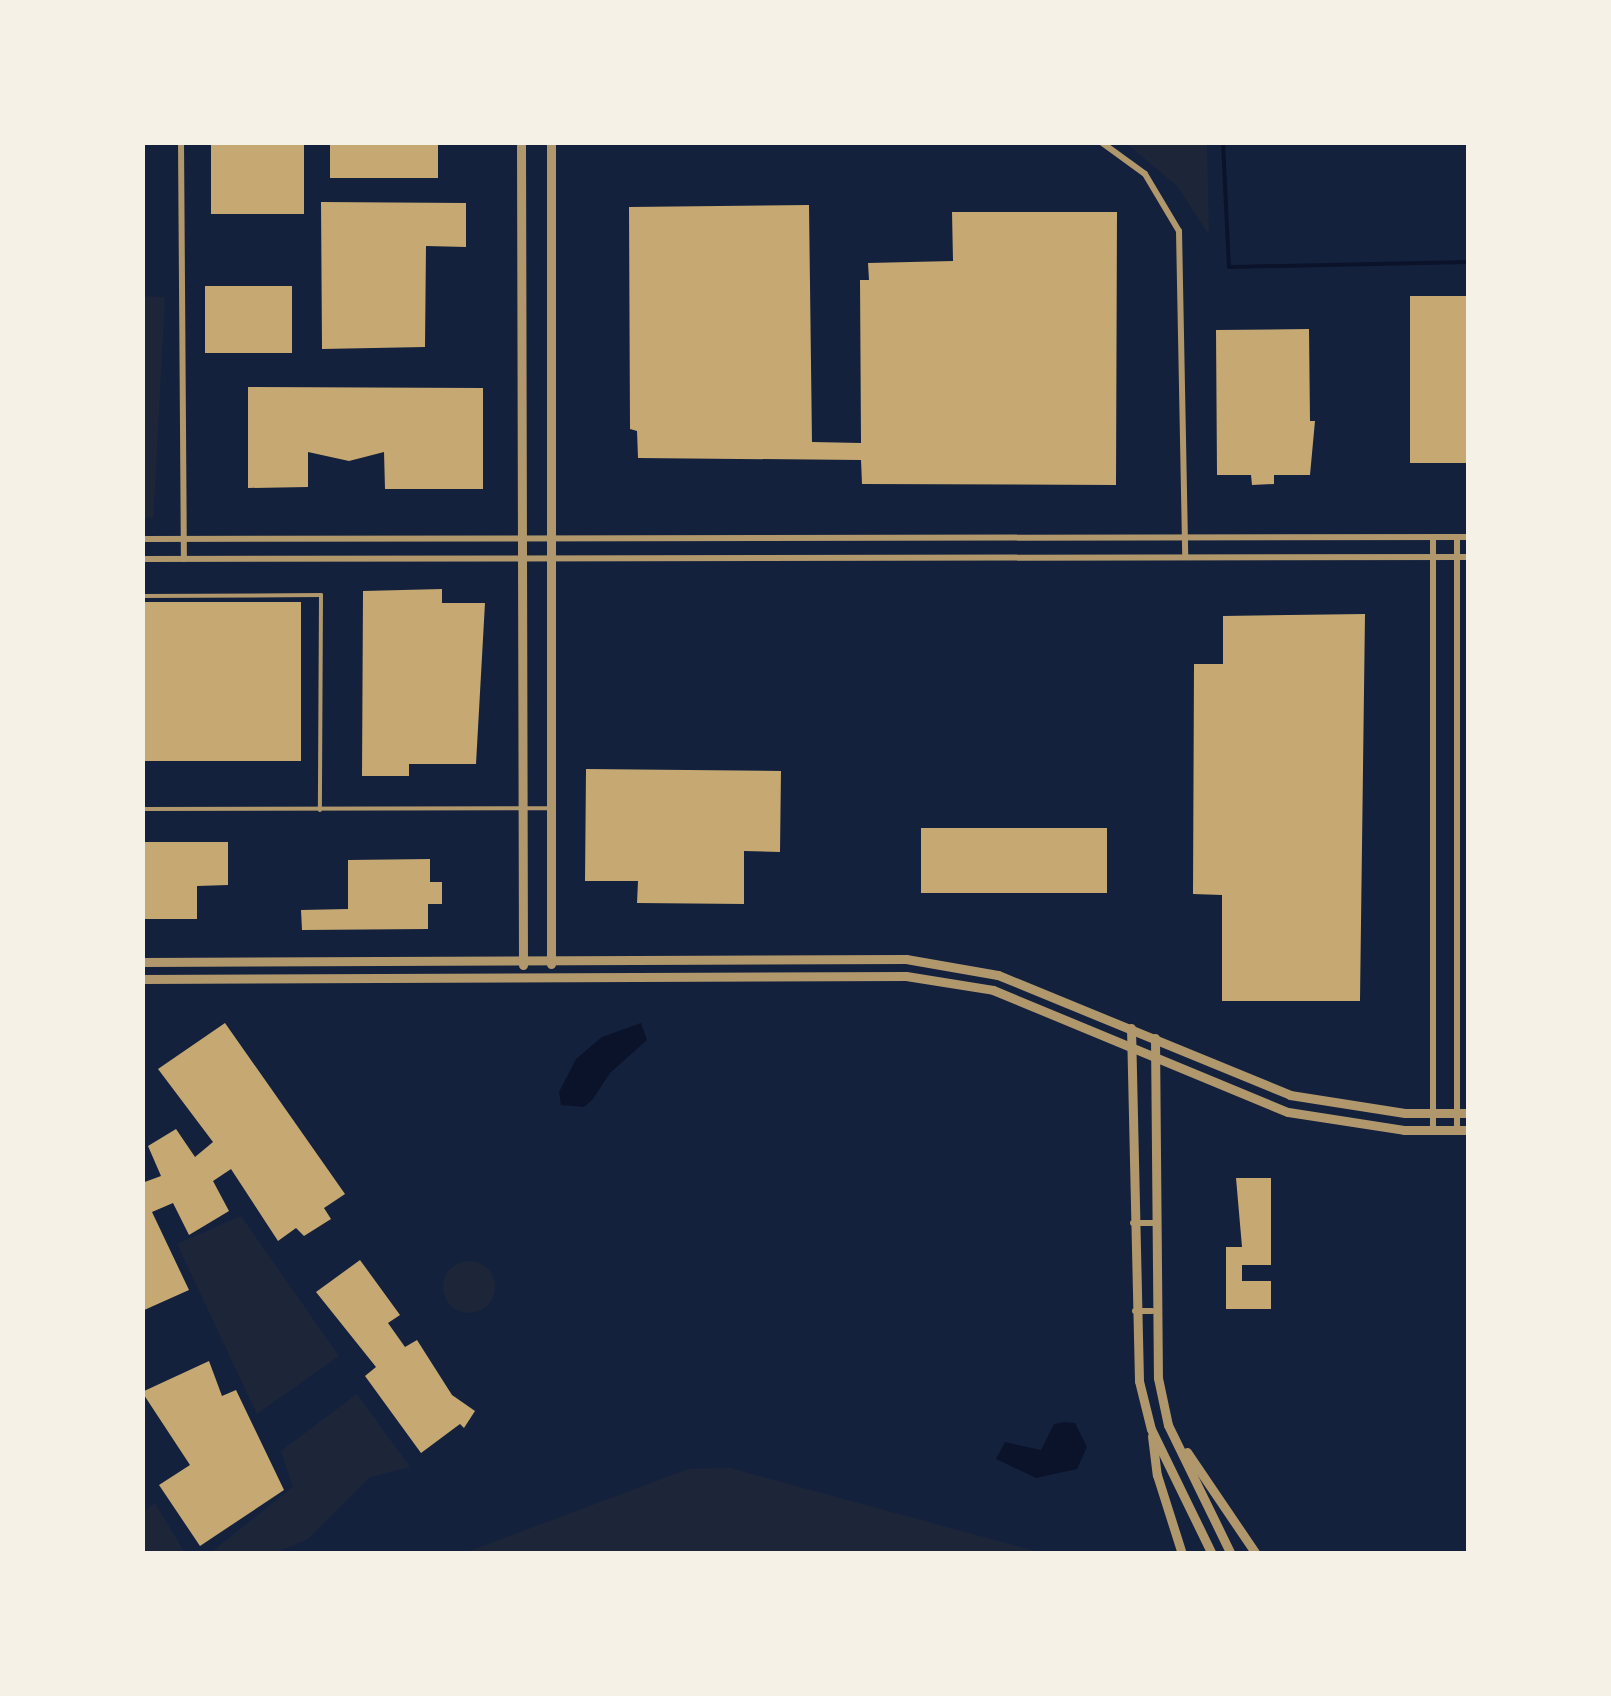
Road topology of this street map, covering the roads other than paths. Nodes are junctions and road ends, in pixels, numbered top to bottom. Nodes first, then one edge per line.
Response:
1 (180, 142) edge
2 (522, 142) edge
3 (551, 142) edge
4 (1102, 142) edge
5 (526, 536) junction
6 (551, 538) junction
7 (1185, 538) junction
8 (1434, 538) junction
9 (1458, 538) junction
10 (1468, 538) edge
11 (142, 540) edge
12 (184, 540) junction
13 (1185, 557) junction
14 (1434, 557) junction
15 (1458, 557) junction
16 (1468, 557) edge
17 (142, 558) edge
18 (184, 558) junction
19 (526, 558) junction
20 (551, 558) junction
21 (142, 596) edge
22 (551, 808) junction
23 (142, 809) edge
24 (320, 810) junction
25 (524, 810) junction
26 (142, 962) edge
27 (522, 962) junction
28 (551, 962) junction
29 (523, 977) junction
30 (551, 977) junction
31 (142, 979) edge
32 (1131, 1028) junction
33 (1155, 1038) junction
34 (1131, 1047) junction
35 (1154, 1056) junction
36 (1458, 1068) junction
37 (1468, 1068) edge
38 (1434, 1112) junction
39 (1463, 1113) edge
40 (1434, 1130) junction
41 (1463, 1130) edge
42 (1132, 1223) junction
43 (1153, 1223) junction
44 (1134, 1311) junction
45 (1152, 1311) junction
46 (1168, 1424) junction
47 (1151, 1428) junction
48 (1182, 1554) edge
49 (1212, 1554) edge
50 (1231, 1554) edge
51 (1256, 1554) edge

1 - 12 street
2 - 5 street
3 - 6 street
4 - 7 street
5 - 6 street
5 - 12 street
5 - 19 street
6 - 7 street
6 - 20 street
7 - 8 street
7 - 13 street
8 - 9 street
8 - 14 street
9 - 10 street
9 - 15 street
11 - 12 street
12 - 18 street
13 - 14 street
13 - 20 street
14 - 15 street
14 - 38 street
15 - 16 street
15 - 36 street
17 - 18 street
18 - 19 street
19 - 20 street
19 - 25 street
20 - 22 street
21 - 24 lane
22 - 25 lane
22 - 28 street
23 - 24 lane
24 - 25 lane
25 - 27 street
26 - 27 street
27 - 28 street
27 - 29 street
28 - 30 street
28 - 32 street
29 - 30 street
29 - 31 street
30 - 34 street
32 - 33 street
32 - 34 street
33 - 35 street
33 - 38 street
34 - 35 street
34 - 42 street
35 - 40 street
35 - 43 street
36 - 37 street
36 - 39 street
38 - 39 street
38 - 40 street
39 - 41 street
40 - 41 street
42 - 43 street
42 - 44 street
43 - 45 street
44 - 45 street
44 - 47 street
45 - 46 street
46 - 50 street
46 - 51 street
47 - 48 street
47 - 49 street

